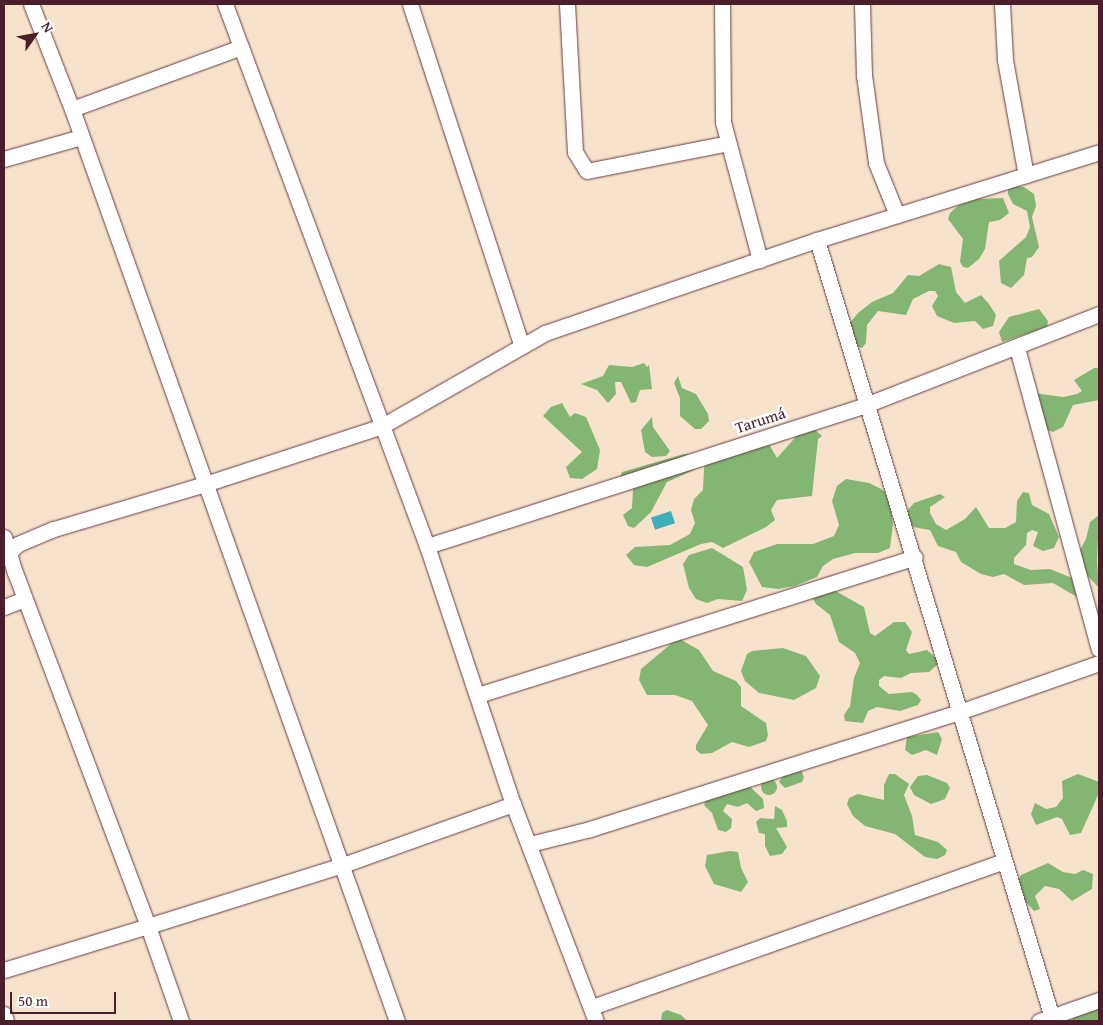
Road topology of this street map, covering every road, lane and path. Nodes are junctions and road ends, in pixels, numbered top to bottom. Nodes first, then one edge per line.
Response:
1 (31, 4) edge
2 (225, 4) edge
3 (410, 4) edge
4 (567, 4) edge
5 (722, 4) edge
6 (862, 4) edge
7 (1002, 4) edge
8 (241, 47) junction
9 (72, 109) junction
10 (81, 137) junction
11 (728, 143) junction
12 (1099, 152) edge
13 (4, 159) edge
14 (1026, 174) junction
15 (898, 215) junction
16 (817, 240) junction
17 (760, 260) junction
18 (1099, 314) edge
19 (522, 346) junction
20 (1017, 348) junction
21 (868, 404) junction
22 (382, 426) junction
23 (205, 484) junction
24 (4, 537) edge
25 (427, 546) junction
26 (9, 553) junction
27 (915, 557) junction
28 (25, 600) junction
29 (4, 607) edge
30 (1099, 649) edge
31 (1099, 663) edge
32 (478, 695) junction
33 (962, 711) junction
34 (513, 804) junction
35 (530, 844) junction
36 (1004, 861) junction
37 (340, 866) junction
38 (148, 926) junction
39 (4, 970) edge
40 (1099, 1000) edge
41 (4, 1014) edge
42 (594, 1014) edge
43 (1048, 1020) edge
44 (6, 1021) edge
45 (181, 1021) edge
46 (397, 1021) edge

1 - 9 street
2 - 8 street
3 - 19 street
4 - 11 street
5 - 11 street
6 - 15 street
7 - 14 street
8 - 9 street
8 - 22 street
9 - 10 street
10 - 13 street
10 - 23 street
11 - 17 street
12 - 14 street
14 - 15 street
15 - 16 street
16 - 17 street
16 - 21 street
17 - 19 street
18 - 20 street, Tarumá
19 - 22 street
20 - 21 street, Tarumá
20 - 30 street
21 - 25 street, Tarumá
21 - 27 street
22 - 23 street
22 - 25 street
23 - 26 street
23 - 37 street
24 - 26 street
25 - 32 street
26 - 28 street
27 - 32 street
27 - 33 street
28 - 29 street
28 - 38 street
31 - 33 street
32 - 34 street
33 - 35 street
33 - 36 street
34 - 35 street
34 - 37 street
35 - 42 street
36 - 42 street
36 - 43 street
37 - 38 street
37 - 46 street
38 - 39 street
38 - 45 street
40 - 43 street
41 - 44 street

